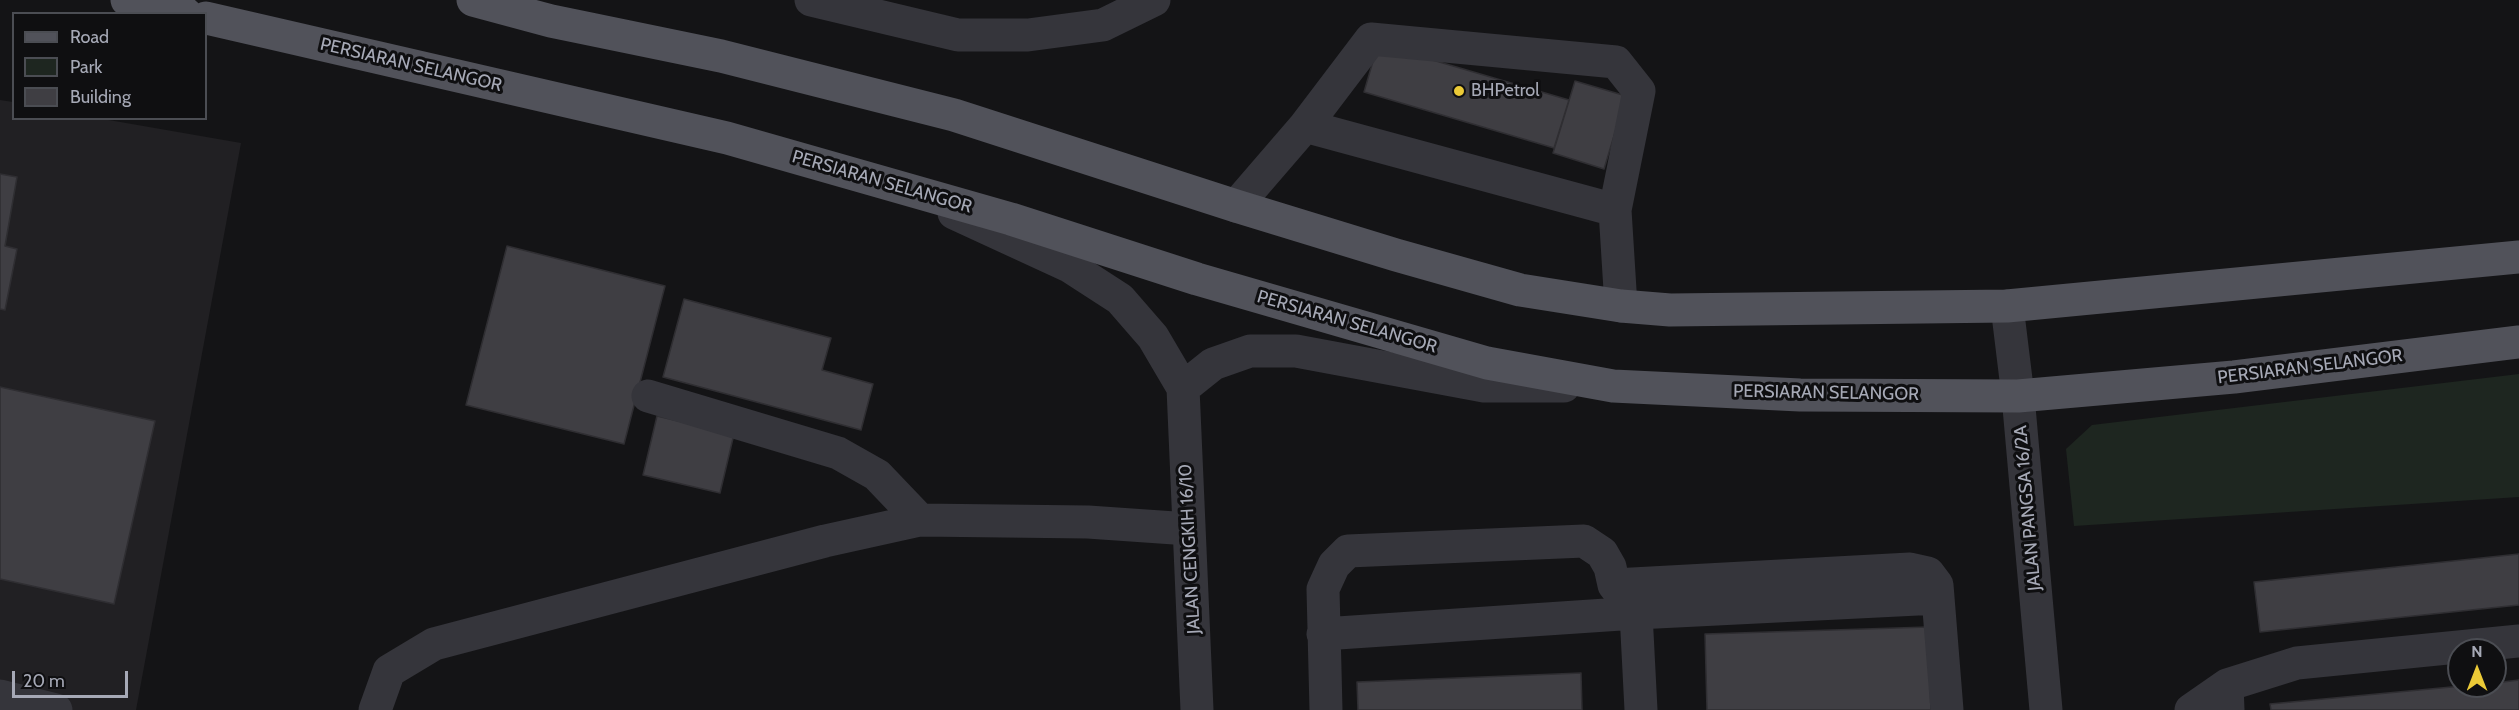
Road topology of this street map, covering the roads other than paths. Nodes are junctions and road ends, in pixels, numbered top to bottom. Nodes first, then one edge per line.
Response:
1 (127, 0) edge
2 (473, 0) edge
3 (811, 0) edge
4 (1154, 0) edge
5 (542, 11) edge
6 (178, 12) edge
7 (207, 18) edge
8 (1305, 126) junction
9 (894, 185) junction
10 (1236, 206) junction
11 (1615, 210) junction
12 (2519, 257) edge
13 (1621, 306) junction
14 (2007, 306) junction
15 (2519, 342) edge
16 (1613, 386) junction
17 (1183, 388) junction
18 (648, 396) dead end
19 (2019, 396) junction
20 (920, 520) junction
21 (1189, 529) junction
22 (1614, 585) junction
23 (1938, 598) junction
24 (1636, 613) junction
25 (1323, 634) junction
26 (2519, 641) edge
27 (0, 696) edge
28 (2228, 697) edge
29 (56, 710) edge
30 (375, 710) edge
31 (1197, 710) edge
32 (1326, 710) edge
33 (1641, 710) edge
34 (1947, 710) edge
35 (2046, 710) edge
36 (2191, 710) edge

1 - 6 main road
2 - 5 main road
3 - 4 street
5 - 10 main road
7 - 9 main road, PERSIARAN SELANGOR
8 - 10 street
8 - 11 street
8 - 11 street
9 - 16 main road, PERSIARAN SELANGOR
9 - 17 street
10 - 13 main road
11 - 13 street
12 - 14 main road
13 - 14 main road
14 - 19 street, JALAN PANGSA 16/2A
15 - 19 main road, PERSIARAN SELANGOR
16 - 17 street
16 - 19 main road, PERSIARAN SELANGOR
17 - 21 street, JALAN CENGKIH 16/10
18 - 20 street
19 - 35 street, JALAN PANGSA 16/2A
20 - 21 street
20 - 30 street
21 - 31 street, JALAN CENGKIH 16/10
22 - 23 street
22 - 24 street
22 - 25 street
23 - 24 street
23 - 34 street
24 - 25 street
24 - 33 street
25 - 32 street
26 - 28 street
27 - 29 street
28 - 36 street

